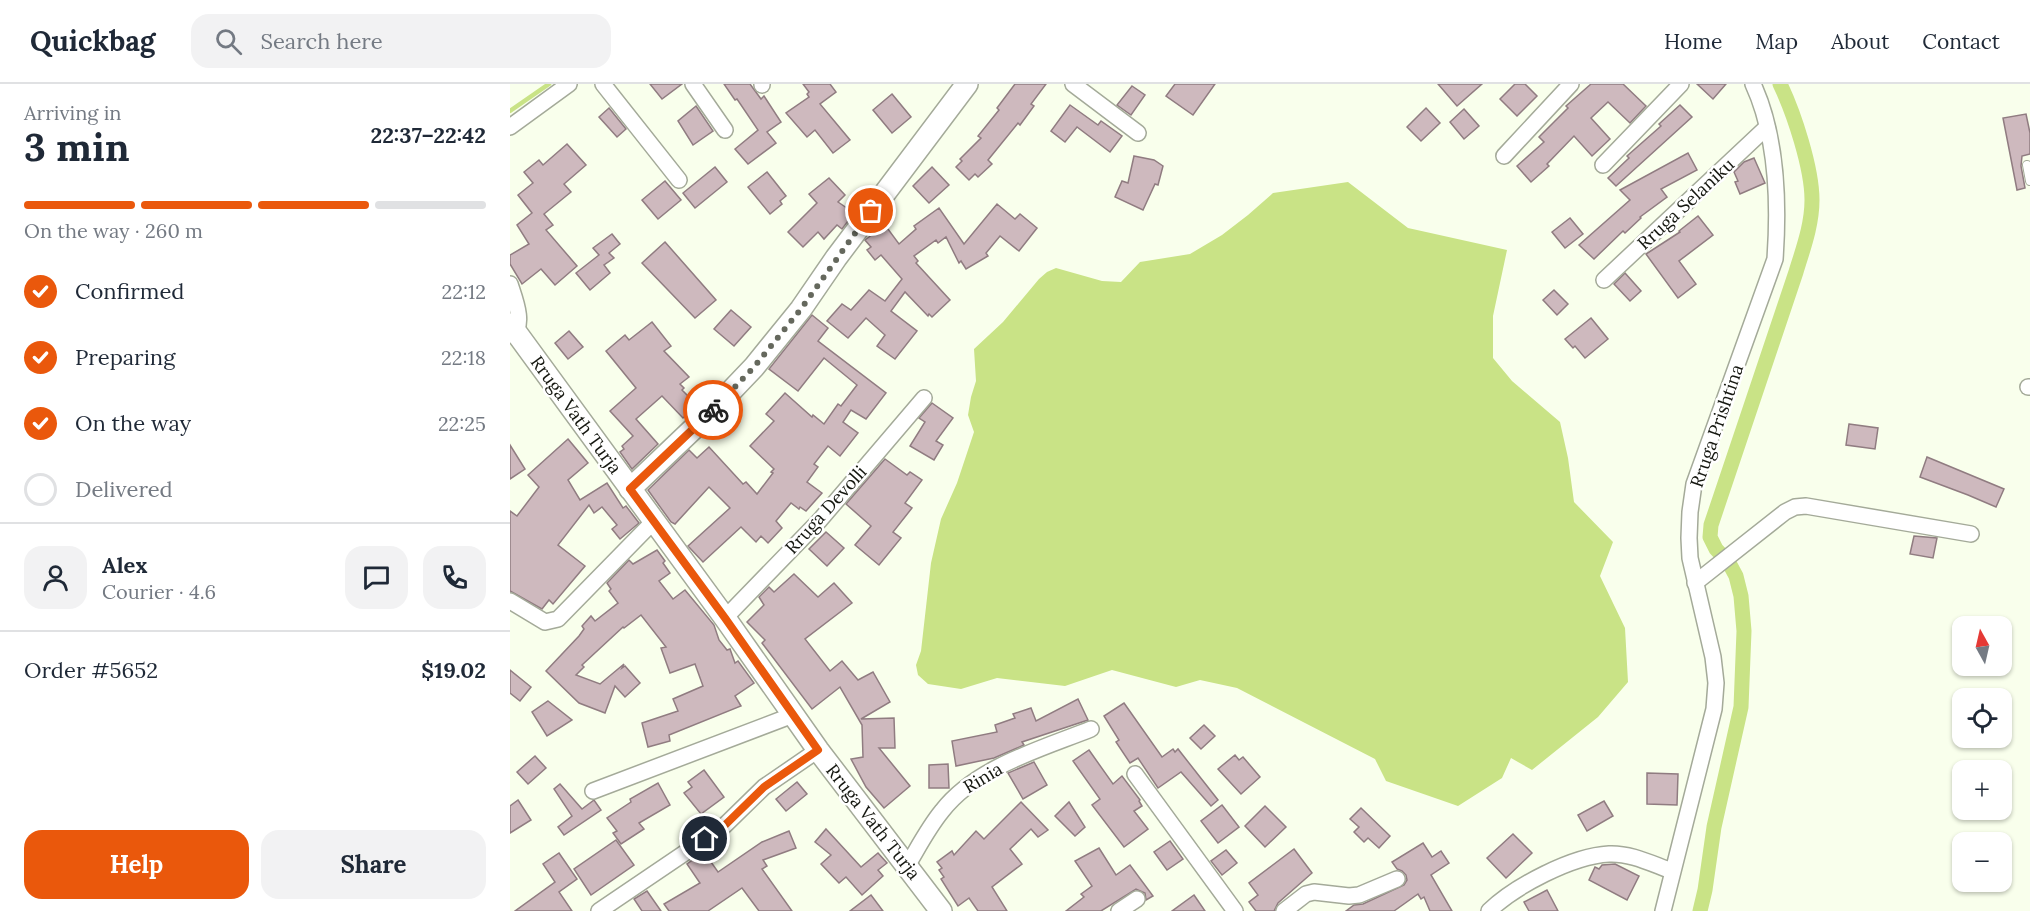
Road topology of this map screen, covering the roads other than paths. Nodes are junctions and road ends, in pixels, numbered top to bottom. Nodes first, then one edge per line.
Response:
1 (569, 84) edge
2 (603, 84) edge
3 (693, 84) edge
4 (967, 84) edge
5 (1073, 84) edge
6 (1571, 84) edge
7 (1681, 84) edge
8 (1753, 84) edge
9 (510, 127) edge
10 (1767, 127) junction
11 (725, 129) dead end
12 (1138, 133) dead end
13 (1504, 156) dead end
14 (1603, 165) dead end
15 (2027, 165) dead end
16 (679, 180) dead end
17 (2030, 181) edge
18 (1604, 280) dead end
19 (510, 284) edge
20 (512, 331) edge
21 (924, 398) dead end
22 (630, 489) junction
23 (653, 522) junction
24 (1971, 534) dead end
25 (1695, 583) junction
26 (510, 601) edge
27 (725, 618) junction
28 (794, 715) junction
29 (1091, 729) dead end
30 (818, 750) junction
31 (1135, 774) dead end
32 (593, 791) dead end
33 (907, 866) junction
34 (1672, 871) junction
35 (1398, 879) dead end
36 (1137, 899) dead end
37 (599, 911) edge
38 (941, 911) edge
39 (1119, 911) edge
40 (1235, 911) edge
41 (1284, 911) edge
42 (1489, 911) edge
43 (1663, 911) edge

1 - 9 street
2 - 16 street
3 - 11 street
4 - 22 street
5 - 12 street
6 - 13 street
7 - 14 street
8 - 10 street, Rruga Prishtina
10 - 18 street, Rruga Selaniku
10 - 25 street, Rruga Prishtina
15 - 17 lane
19 - 20 street
20 - 22 street, Rruga Vath Turja
21 - 27 street, Rruga Devolli
22 - 23 street, Rruga Vath Turja
23 - 26 street
23 - 27 street, Rruga Vath Turja
24 - 25 street
25 - 34 street, Rruga Prishtina
27 - 28 street, Rruga Vath Turja
28 - 30 street, Rruga Vath Turja
28 - 32 street
29 - 33 street, Rinia
30 - 33 street, Rruga Vath Turja
30 - 37 street
31 - 40 street
33 - 38 street, Rruga Vath Turja
34 - 42 street
34 - 43 street, Rruga Prishtina
35 - 41 street
36 - 39 street

